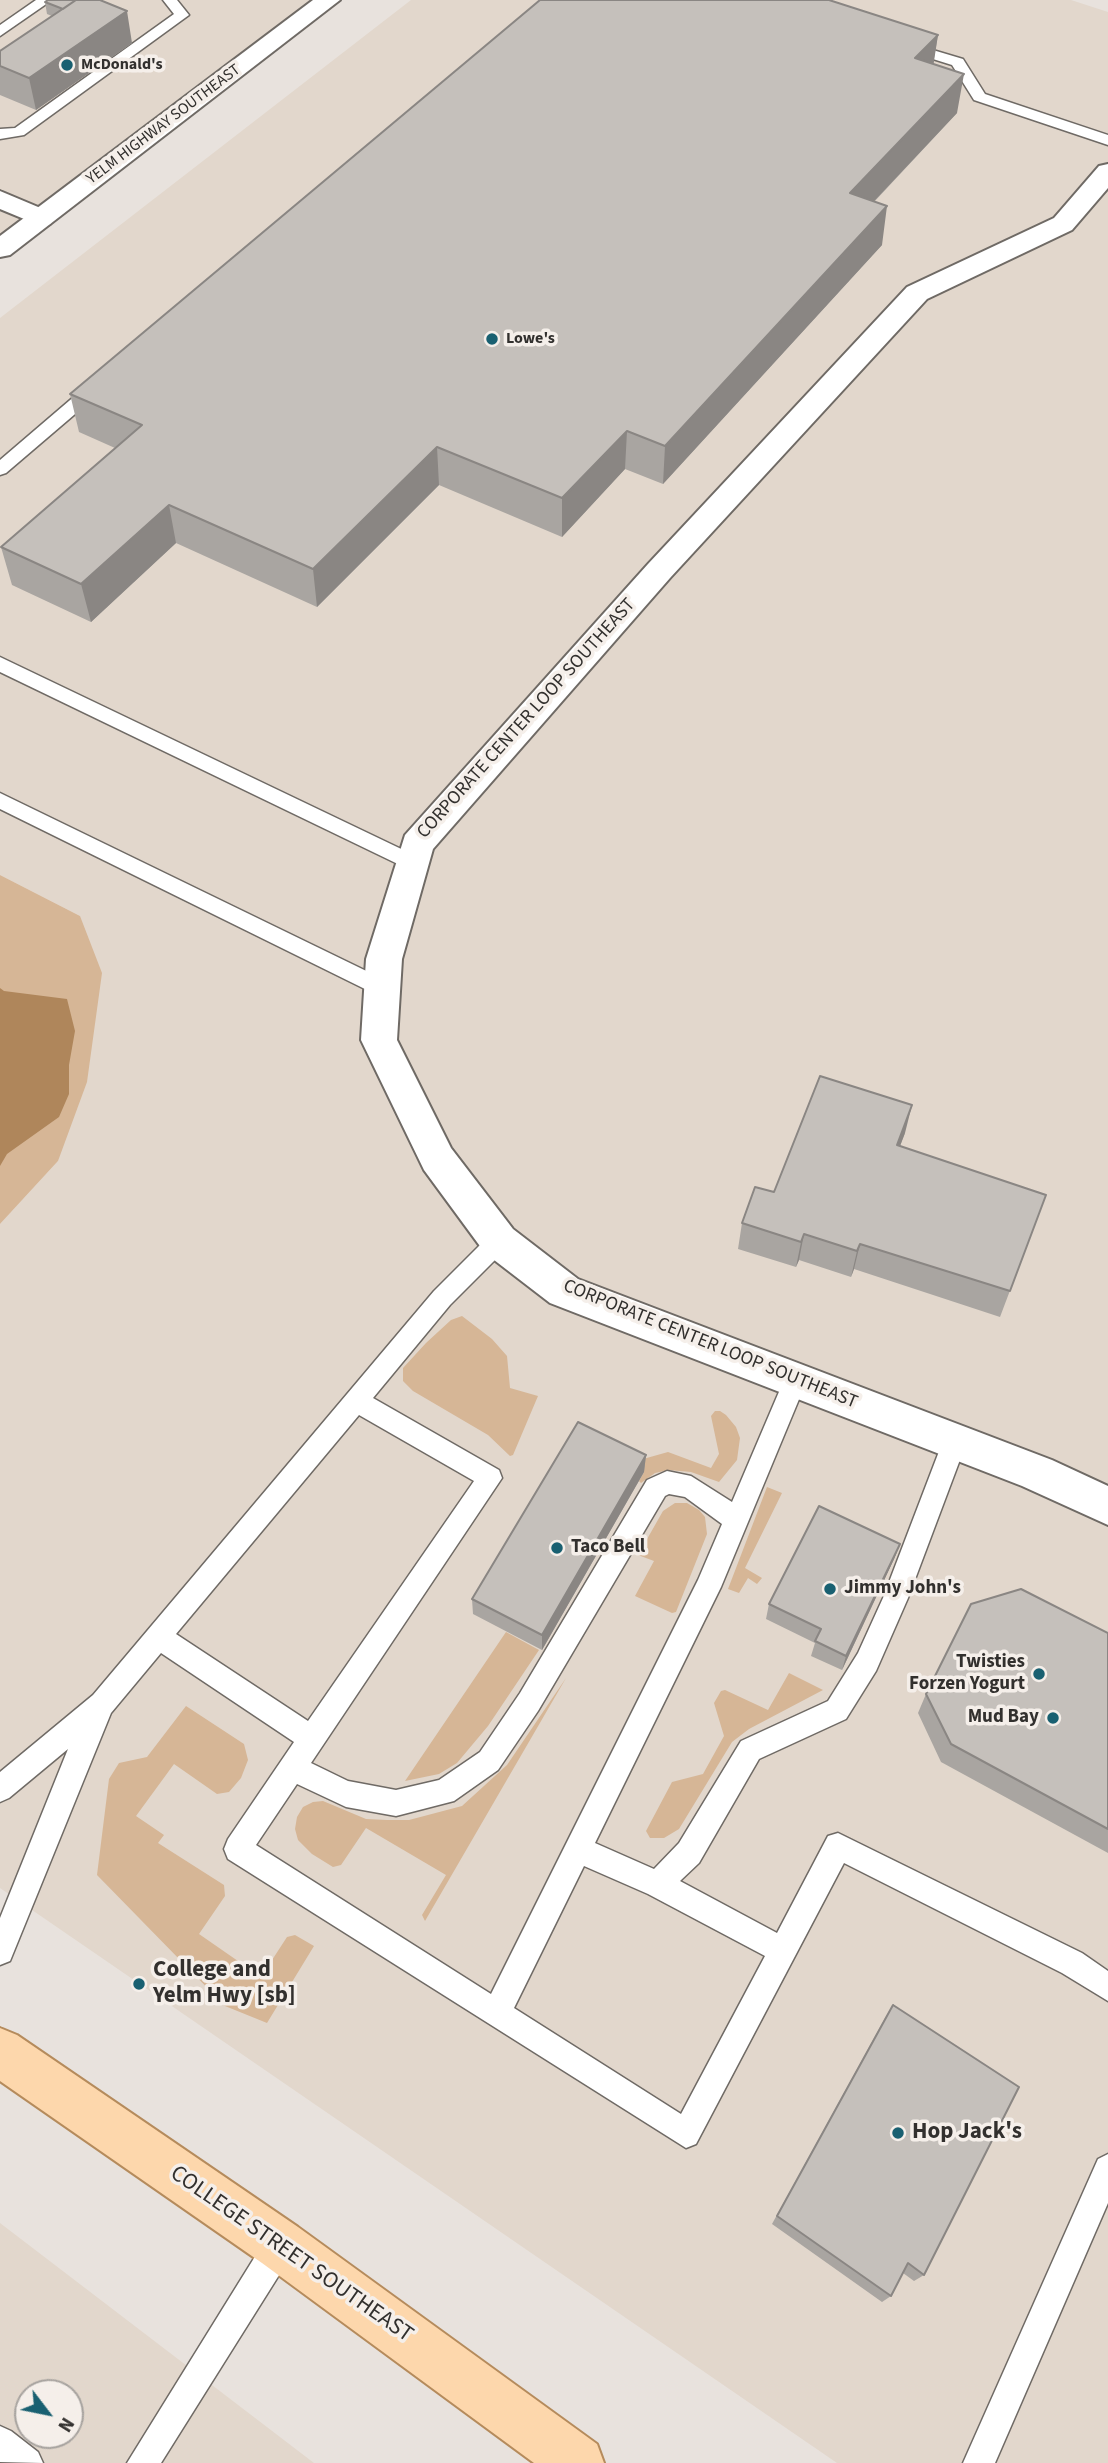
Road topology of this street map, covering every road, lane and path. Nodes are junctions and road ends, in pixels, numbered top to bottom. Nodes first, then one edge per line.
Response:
1 (45, 0) edge
2 (170, 0) edge
3 (328, 0) edge
4 (0, 32) edge
5 (893, 42) edge
6 (0, 125) edge
7 (19, 132) junction
8 (0, 134) edge
9 (1108, 140) edge
10 (1108, 172) edge
11 (0, 199) edge
12 (41, 218) junction
13 (0, 249) edge
14 (105, 379) edge
15 (0, 469) edge
16 (0, 664) edge
17 (0, 800) edge
18 (411, 862) junction
19 (382, 988) junction
20 (499, 1241) junction
21 (794, 1380) junction
22 (356, 1401) junction
23 (954, 1441) junction
24 (1108, 1506) edge
25 (736, 1519) junction
26 (158, 1637) junction
27 (102, 1704) junction
28 (312, 1738) junction
29 (293, 1768) junction
30 (0, 1789) edge
31 (578, 1849) junction
32 (659, 1884) junction
33 (0, 1951) edge
34 (783, 1951) junction
35 (1108, 1987) edge
36 (497, 2012) junction
37 (0, 2052) edge
38 (1108, 2169) edge
39 (280, 2245) junction
40 (0, 2441) edge
41 (27, 2463) edge
42 (143, 2463) edge
43 (578, 2463) edge
44 (979, 2463) edge

1 - 4 lane
2 - 7 lane
3 - 12 street, YELM HIGHWAY SOUTHEAST
5 - 9 lane
6 - 7 lane
7 - 8 lane
10 - 18 street, CORPORATE CENTER LOOP SOUTHEAST
11 - 12 street
12 - 13 street, YELM HIGHWAY SOUTHEAST
14 - 15 lane
16 - 18 lane
17 - 19 lane
18 - 19 street, CORPORATE CENTER LOOP SOUTHEAST
19 - 20 street, CORPORATE CENTER LOOP SOUTHEAST
20 - 21 street, CORPORATE CENTER LOOP SOUTHEAST
20 - 22 lane
21 - 23 street, CORPORATE CENTER LOOP SOUTHEAST
21 - 25 lane
22 - 26 lane
22 - 28 lane
23 - 24 street, CORPORATE CENTER LOOP SOUTHEAST
23 - 32 lane
25 - 29 lane
25 - 31 lane
26 - 27 lane
26 - 28 lane
27 - 30 lane
27 - 33 lane
28 - 29 lane
29 - 36 lane
31 - 32 lane
31 - 36 lane
32 - 34 lane
34 - 35 lane
34 - 36 lane
37 - 39 main road, COLLEGE STREET SOUTHEAST
38 - 44 lane
39 - 42 lane
39 - 43 main road, COLLEGE STREET SOUTHEAST
40 - 41 lane

